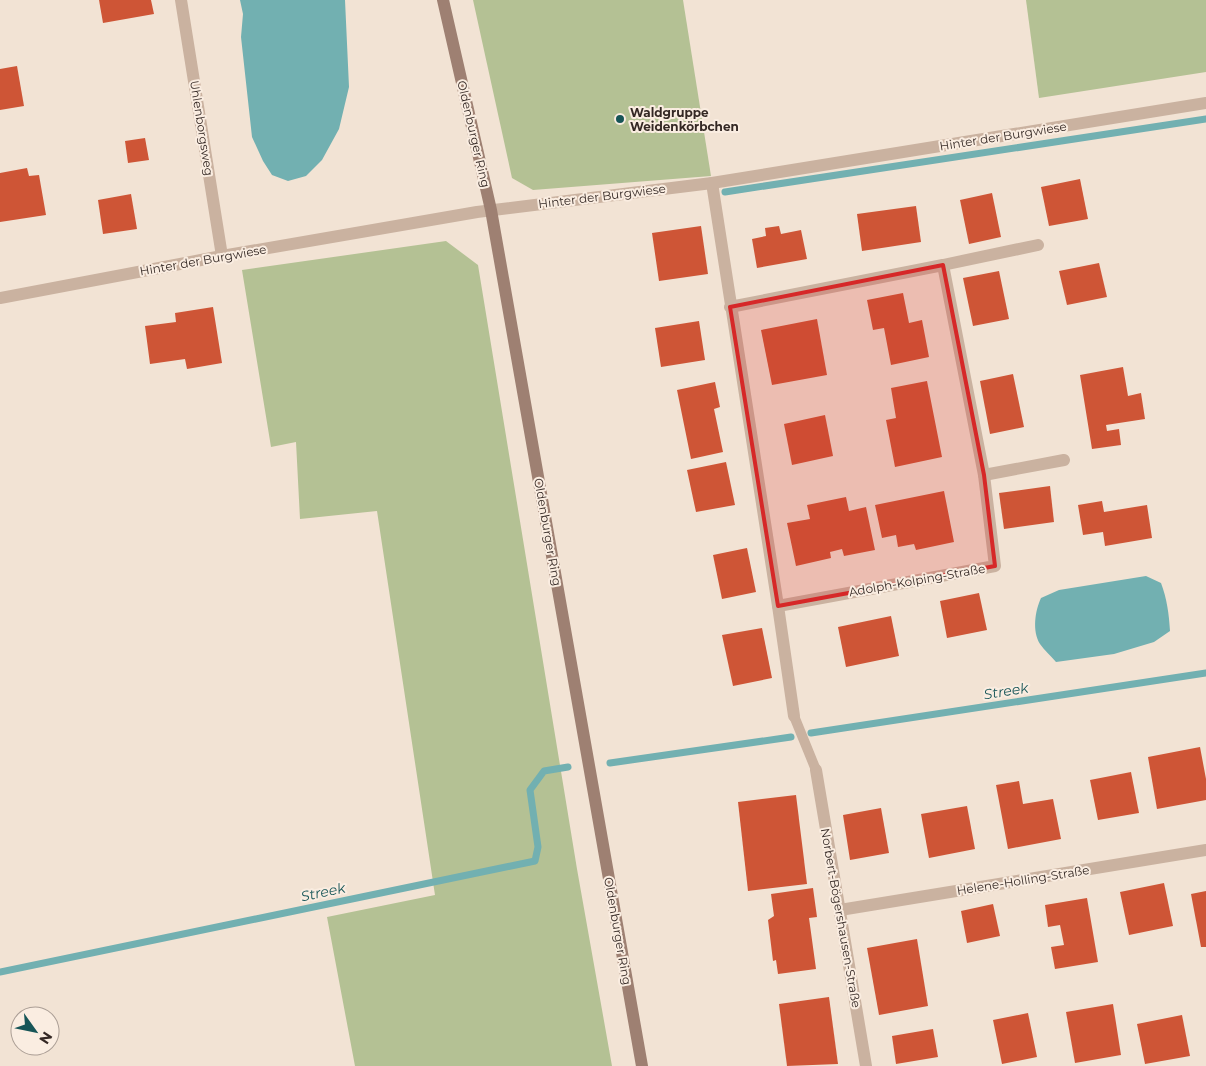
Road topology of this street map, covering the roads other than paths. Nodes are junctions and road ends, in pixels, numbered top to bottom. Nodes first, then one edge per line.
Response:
1 (182, 0) edge
2 (444, 0) edge
3 (1206, 102) edge
4 (712, 183) junction
5 (491, 210) junction
6 (1038, 245) dead end
7 (222, 256) junction
8 (943, 265) junction
9 (0, 298) edge
10 (730, 307) junction
11 (1064, 460) dead end
12 (984, 475) junction
13 (778, 606) junction
14 (794, 716) joint
15 (816, 770) joint
16 (1206, 850) edge
17 (840, 910) junction
18 (642, 1066) edge
19 (866, 1066) edge

1 - 7 street, Uhlenborgsweg
2 - 5 main road, Oldenburger Ring
3 - 4 street, Hinter der Burgwiese
4 - 5 street, Hinter der Burgwiese
4 - 10 street
5 - 7 street, Hinter der Burgwiese
5 - 18 main road, Oldenburger Ring
6 - 8 street
7 - 9 street, Hinter der Burgwiese
8 - 10 street
8 - 12 street, Adolph-Kolping-Straße
10 - 13 street
11 - 12 street
12 - 13 street, Adolph-Kolping-Straße
13 - 14 street
14 - 15 lane
15 - 17 street, Norbert-Bögershausen-Straße
16 - 17 street, Helene-Holling-Straße
17 - 19 street, Norbert-Bögershausen-Straße

